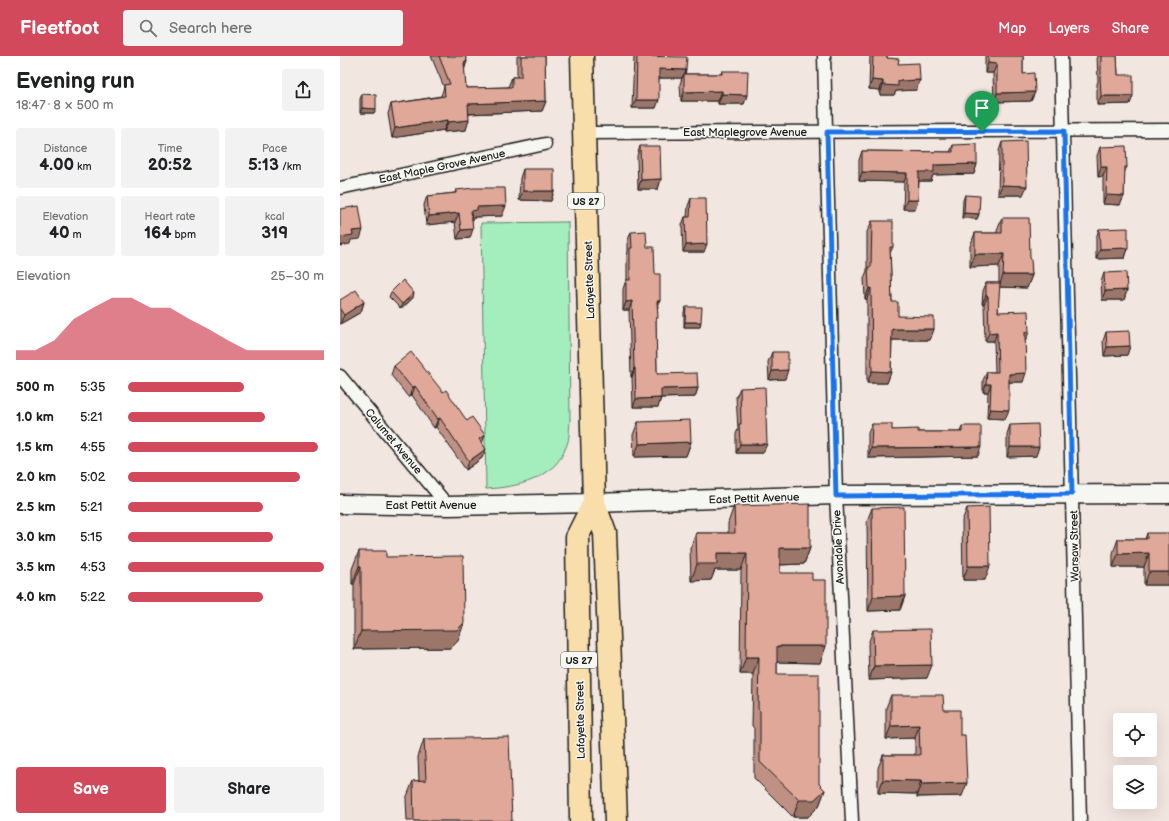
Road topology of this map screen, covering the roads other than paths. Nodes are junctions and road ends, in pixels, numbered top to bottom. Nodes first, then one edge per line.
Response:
1 (582, 56) edge
2 (824, 56) edge
3 (1061, 56) edge
4 (1169, 130) edge
5 (1064, 131) junction
6 (827, 132) junction
7 (585, 133) junction
8 (545, 144) dead end
9 (340, 188) edge
10 (340, 376) edge
11 (1072, 494) junction
12 (1169, 494) edge
13 (836, 496) junction
14 (594, 503) junction
15 (340, 504) edge
16 (448, 506) junction
17 (581, 821) edge
18 (616, 821) edge
19 (852, 821) edge
20 (1080, 821) edge

1 - 7 highway, Lafayette Street / US 27
2 - 6 street, Avondale Drive
3 - 5 street, Warsaw Street
4 - 5 street, East Maplegrove Avenue
5 - 6 street, East Maplegrove Avenue
5 - 11 street, Warsaw Street
6 - 7 street, East Maplegrove Avenue
6 - 13 street, Avondale Drive
7 - 14 highway, Lafayette Street / US 27
8 - 9 street, East Maple Grove Avenue
10 - 16 street, Calumet Avenue
11 - 12 street, East Pettit Avenue
11 - 13 street, East Pettit Avenue
11 - 20 street, Warsaw Street
13 - 14 street, East Pettit Avenue
13 - 19 street, Avondale Drive
14 - 16 street, East Pettit Avenue
14 - 17 highway, Lafayette Street / US 27
14 - 18 highway, Lafayette Street / US 27
15 - 16 street, East Pettit Avenue

